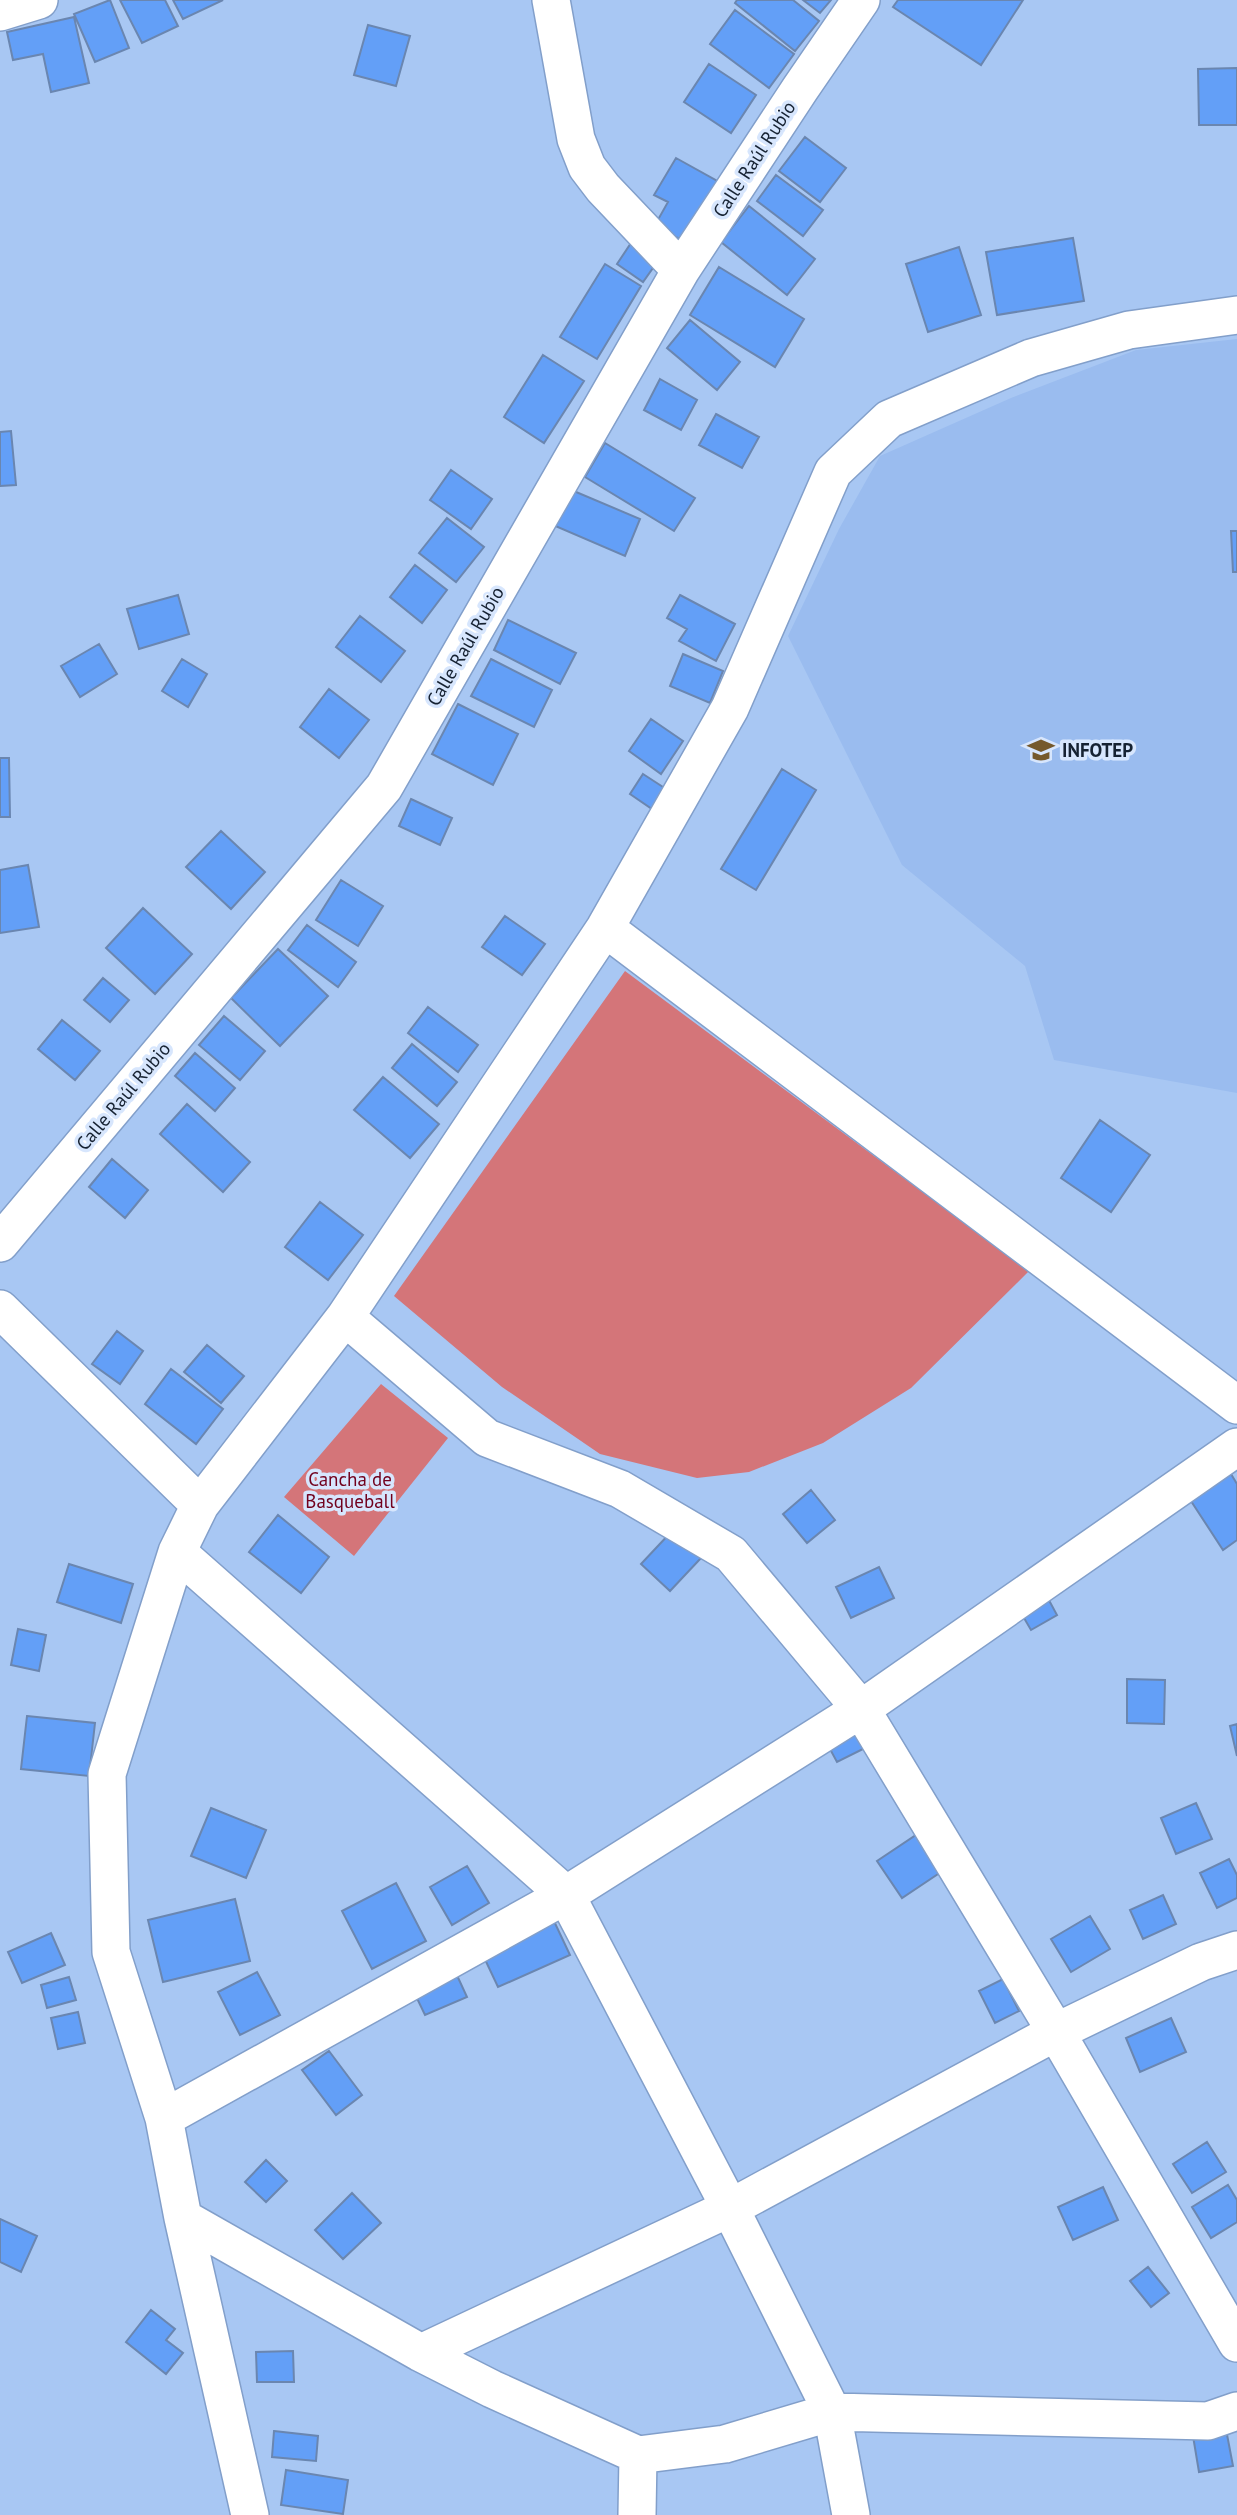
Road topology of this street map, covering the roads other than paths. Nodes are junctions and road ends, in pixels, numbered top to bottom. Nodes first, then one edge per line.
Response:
1 (39, 0) edge
2 (551, 0) edge
3 (861, 0) edge
4 (0, 12) edge
5 (681, 271) junction
6 (1237, 316) edge
7 (605, 928) junction
8 (0, 1243) edge
9 (0, 1309) edge
10 (345, 1317) junction
11 (1237, 1405) edge
12 (1237, 1447) edge
13 (200, 1505) junction
14 (177, 1552) junction
15 (861, 1709) junction
16 (566, 1895) junction
17 (1237, 1950) edge
18 (1056, 2032) junction
19 (164, 2118) junction
20 (730, 2208) junction
21 (183, 2218) junction
22 (1237, 2343) edge
23 (421, 2353) junction
24 (832, 2412) junction
25 (1237, 2412) edge
26 (638, 2455) junction
27 (250, 2515) edge
28 (638, 2515) edge
29 (851, 2515) edge

1 - 4 street
2 - 5 street
3 - 5 street, Calle Raúl Rubio
5 - 8 street, Calle Raúl Rubio
6 - 7 street
7 - 10 street
7 - 11 street
9 - 13 street
10 - 13 street
10 - 15 street
12 - 15 street
13 - 14 street
14 - 16 street
14 - 19 street
15 - 16 street
15 - 18 street
16 - 19 street
16 - 20 street
17 - 18 street
18 - 20 street
18 - 22 street
19 - 21 street
20 - 23 street
20 - 24 street
21 - 23 street
21 - 27 street
23 - 26 street
24 - 25 street
24 - 26 street
24 - 29 street
26 - 28 street

